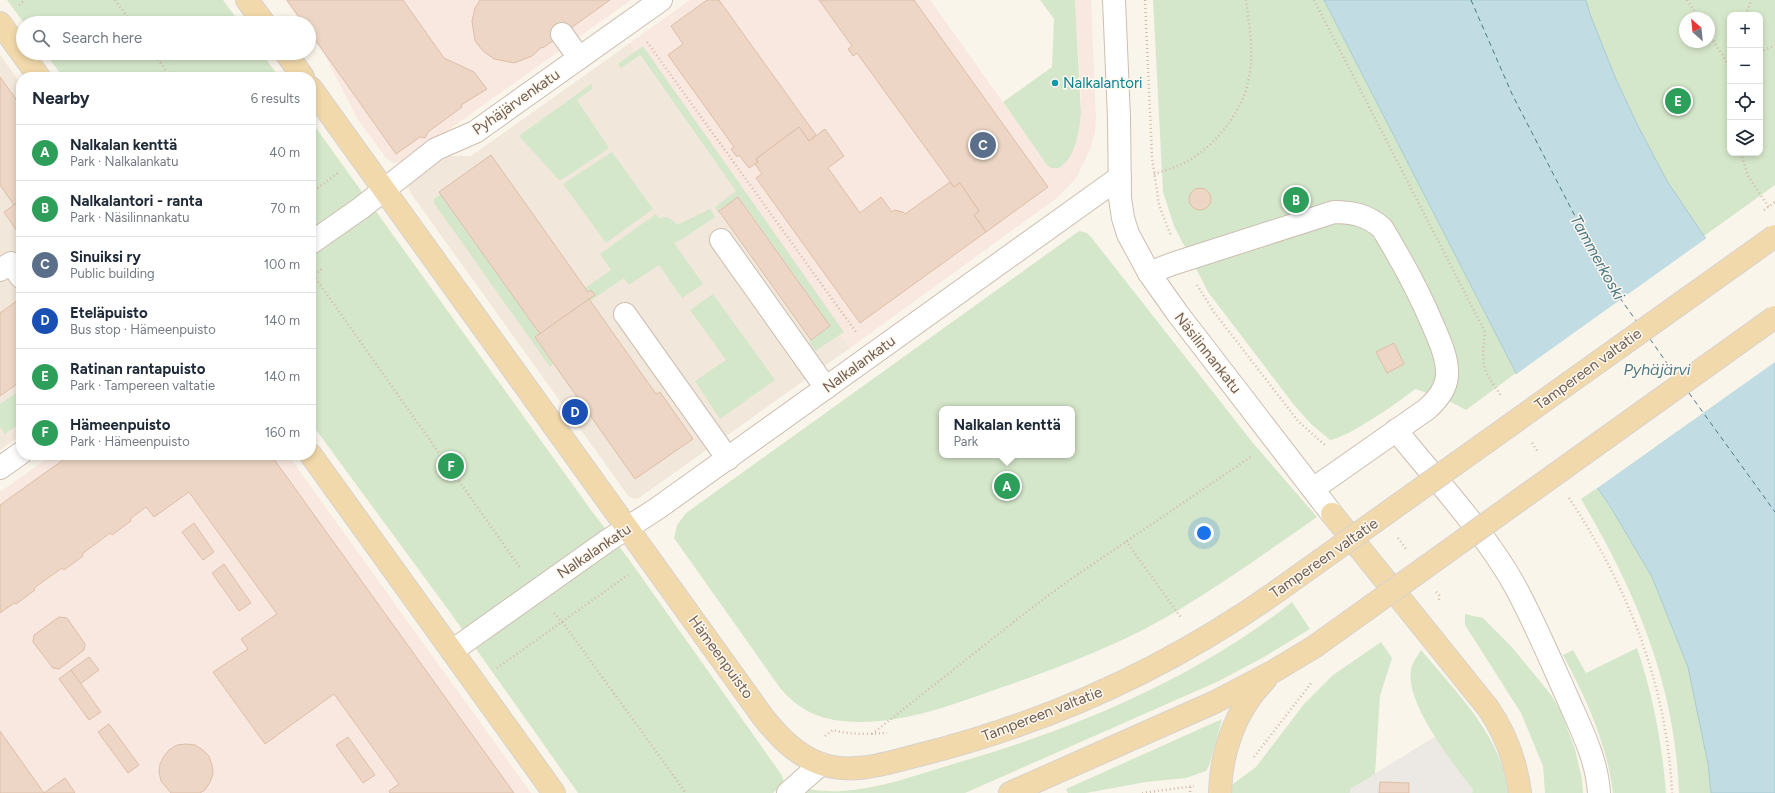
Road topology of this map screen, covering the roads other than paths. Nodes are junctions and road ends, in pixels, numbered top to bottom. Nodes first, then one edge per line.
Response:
1 (247, 0) edge
2 (661, 0) edge
3 (1114, 0) edge
4 (259, 16) edge
5 (0, 22) edge
6 (562, 34) dead end
7 (16, 45) edge
8 (579, 58) junction
9 (27, 60) edge
10 (291, 60) edge
11 (35, 72) edge
12 (299, 72) edge
13 (316, 95) edge
14 (1120, 177) junction
15 (384, 189) junction
16 (1775, 236) edge
17 (316, 239) edge
18 (721, 240) dead end
19 (0, 270) edge
20 (16, 271) edge
21 (1149, 273) junction
22 (625, 314) dead end
23 (1775, 317) edge
24 (826, 388) junction
25 (1396, 430) junction
26 (16, 457) edge
27 (728, 459) junction
28 (315, 460) edge
29 (0, 468) edge
30 (1313, 489) junction
31 (1332, 514) joint
32 (628, 528) junction
33 (452, 651) junction
34 (1274, 671) junction
35 (821, 764) junction
36 (554, 793) edge
37 (788, 793) edge
38 (1010, 793) edge
39 (1220, 793) edge
40 (1520, 793) edge
41 (1599, 793) edge

1 - 4 main road
2 - 8 street, Pyhäjärvenkatu
3 - 14 street
5 - 7 main road
6 - 8 street
8 - 15 street, Pyhäjärvenkatu
9 - 11 main road
10 - 12 main road
13 - 15 main road, Hämeenpuisto
14 - 21 street, Näsilinnankatu
14 - 24 street, Nalkalankatu
15 - 17 street, Pyhäjärvenkatu
15 - 32 main road, Hämeenpuisto
16 - 35 main road, Tampereen valtatie, bridge
18 - 24 street
19 - 20 street
21 - 25 street
21 - 30 street, Näsilinnankatu
22 - 27 street
23 - 34 main road, bridge
24 - 27 street, Nalkalankatu
25 - 30 street
25 - 41 street
26 - 29 street
27 - 32 street, Nalkalankatu
28 - 33 main road
30 - 31 street, Näsilinnankatu
31 - 40 main road
32 - 33 street, Nalkalankatu
32 - 35 main road, Hämeenpuisto
33 - 36 main road
34 - 38 main road
34 - 39 main road
35 - 37 street

